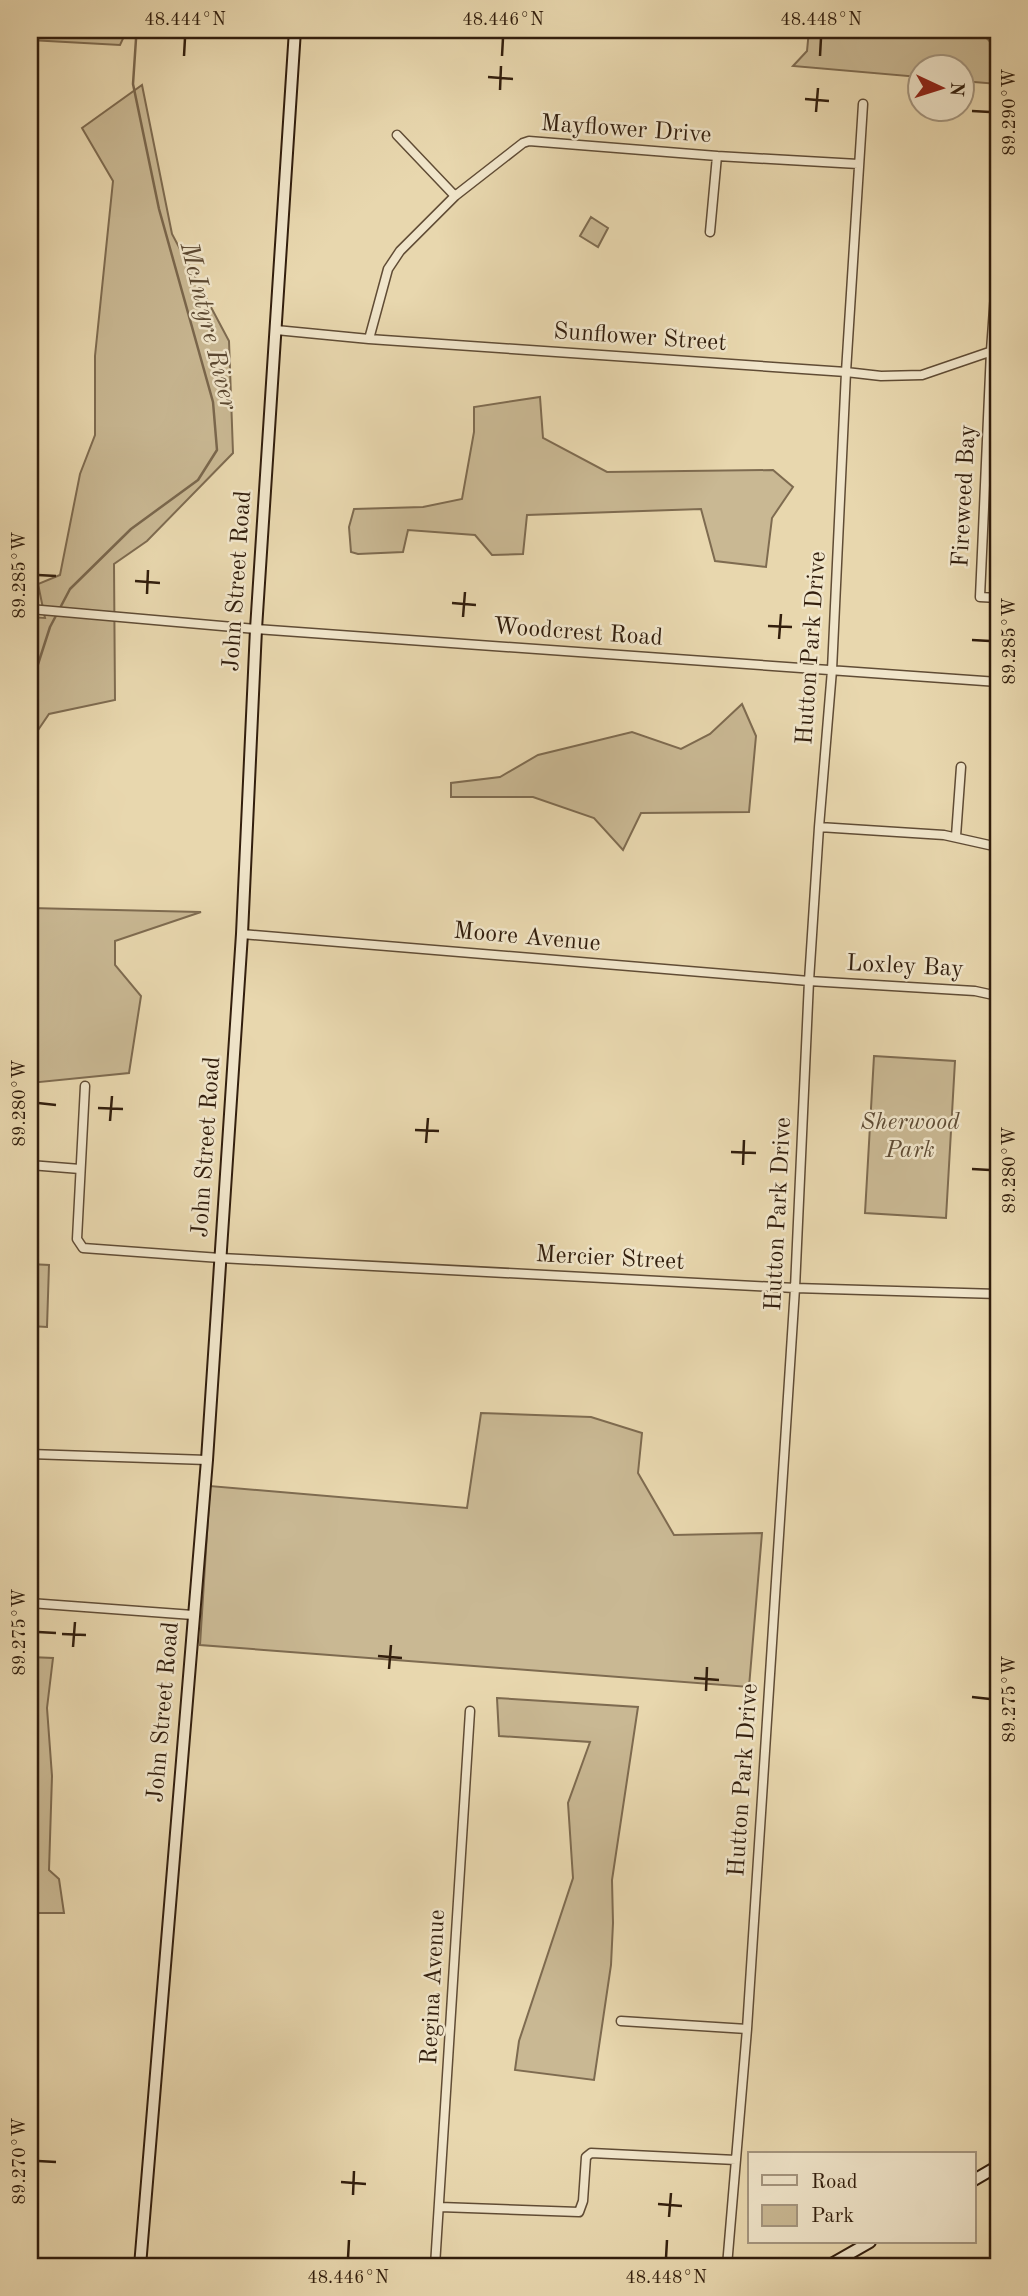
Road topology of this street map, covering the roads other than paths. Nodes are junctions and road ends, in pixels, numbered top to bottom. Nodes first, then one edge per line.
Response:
1 (295, 30) edge
2 (863, 104) dead end
3 (397, 135) dead end
4 (717, 156) junction
5 (858, 164) junction
6 (455, 196) junction
7 (710, 232) dead end
8 (998, 252) edge
9 (276, 330) junction
10 (369, 339) junction
11 (995, 350) edge
12 (846, 372) junction
13 (998, 598) edge
14 (30, 609) edge
15 (256, 629) junction
16 (832, 670) junction
17 (998, 682) edge
18 (961, 767) dead end
19 (819, 827) junction
20 (956, 836) junction
21 (998, 847) edge
22 (242, 934) junction
23 (809, 981) junction
24 (998, 996) edge
25 (85, 1086) dead end
26 (30, 1165) edge
27 (80, 1169) junction
28 (220, 1258) junction
29 (795, 1288) junction
30 (998, 1294) edge
31 (30, 1454) edge
32 (206, 1460) junction
33 (30, 1604) edge
34 (193, 1615) junction
35 (470, 1711) dead end
36 (621, 2021) dead end
37 (747, 2029) junction
38 (736, 2160) junction
39 (998, 2166) edge
40 (976, 2179) edge
41 (440, 2207) junction
42 (866, 2244) edge
43 (846, 2255) junction
44 (140, 2266) edge
45 (436, 2266) edge
46 (727, 2266) edge
47 (828, 2266) edge
48 (853, 2266) edge

1 - 9 main road, John Street Road
2 - 5 street, Hutton Park Drive
3 - 6 street
4 - 5 street, Mayflower Drive
4 - 6 street, Mayflower Drive
4 - 7 street
5 - 12 street, Hutton Park Drive
6 - 10 street, Mayflower Drive
8 - 11 street, Fireweed Bay
9 - 10 street, Sunflower Street
9 - 15 main road, John Street Road
10 - 12 street, Sunflower Street
11 - 12 street, Sunflower Street
11 - 13 street, Fireweed Bay
12 - 16 street, Hutton Park Drive
14 - 15 street, Woodcrest Road
15 - 16 street, Woodcrest Road
15 - 22 main road, John Street Road
16 - 17 street, Woodcrest Road
16 - 19 street, Hutton Park Drive
18 - 20 street
19 - 20 street
19 - 23 street, Hutton Park Drive
20 - 21 street
22 - 23 street, Moore Avenue
22 - 28 main road, John Street Road
23 - 24 street, Loxley Bay
23 - 29 street, Hutton Park Drive
25 - 27 street
26 - 27 street
27 - 28 street, Mercier Street
28 - 29 street, Mercier Street
28 - 32 main road, John Street Road
29 - 30 street, Mercier Street
29 - 37 street, Hutton Park Drive
31 - 32 street
32 - 34 main road, John Street Road
33 - 34 street
34 - 44 main road, John Street Road
35 - 41 street, Regina Avenue
36 - 37 street
37 - 38 street, Hutton Park Drive
38 - 41 street
38 - 46 street, Hutton Park Drive
39 - 40 main road
41 - 45 street, Regina Avenue
42 - 43 main road
43 - 47 main road
43 - 48 main road

